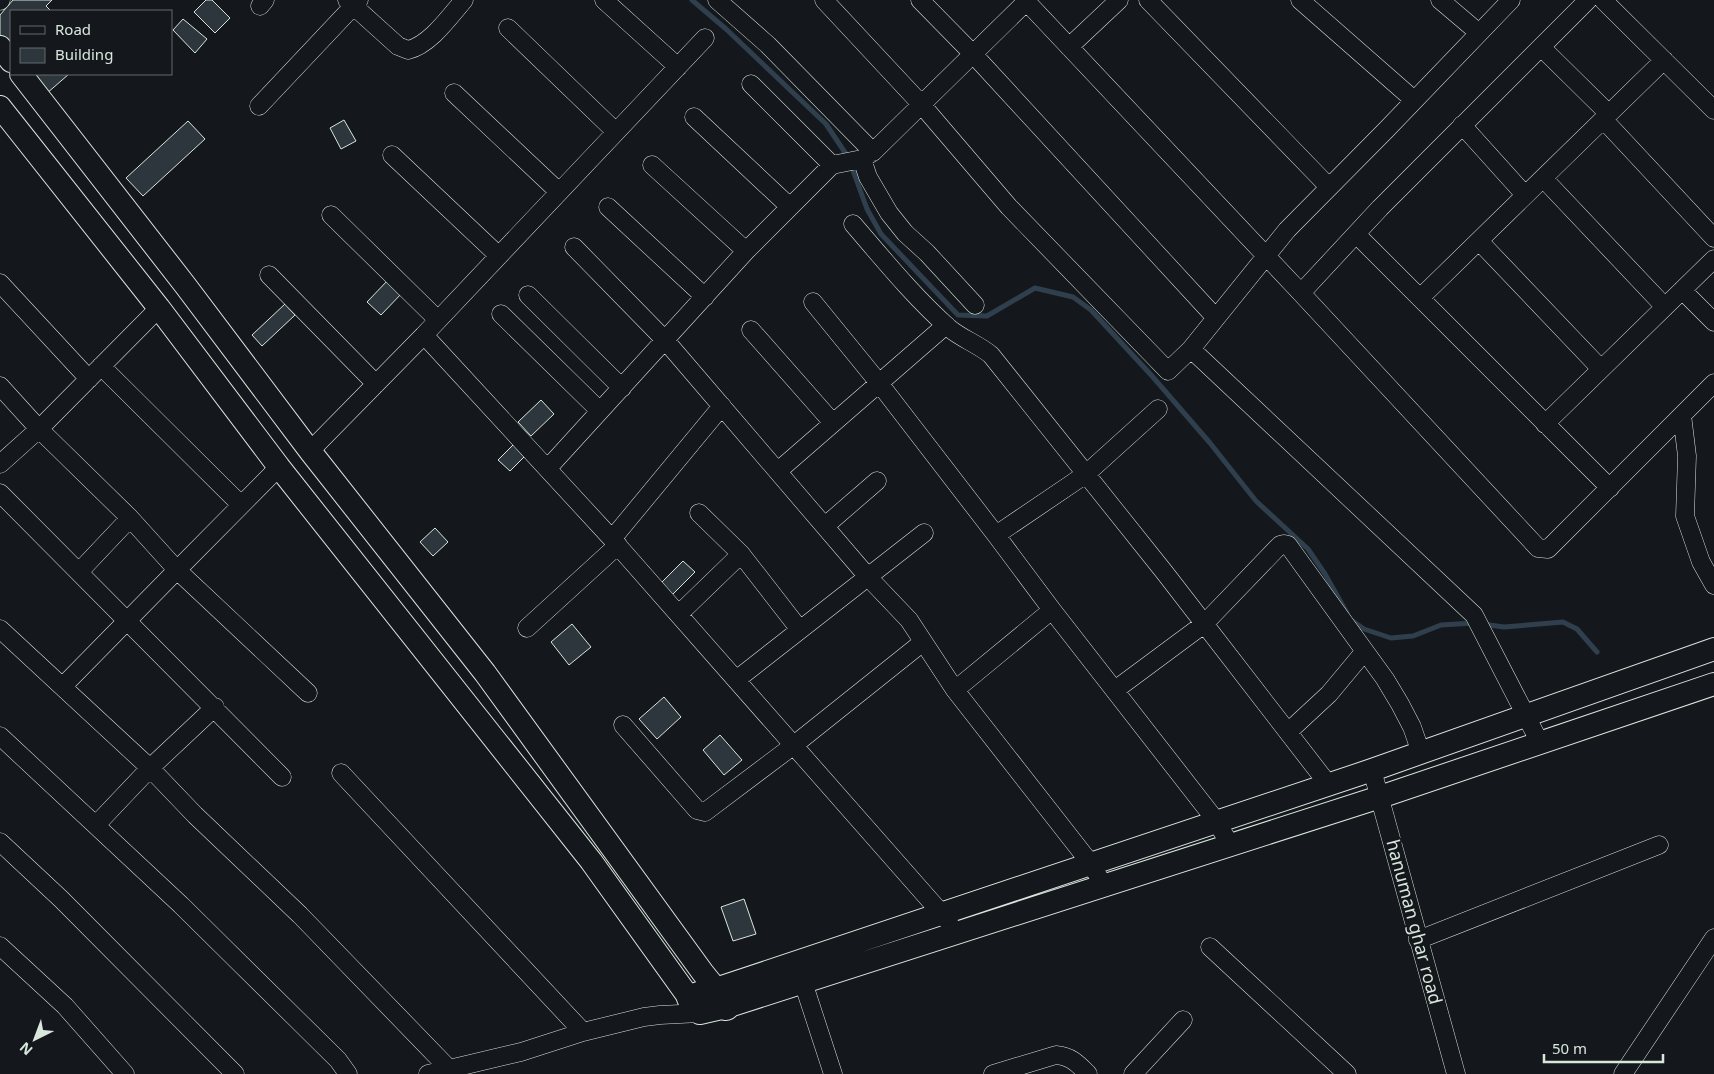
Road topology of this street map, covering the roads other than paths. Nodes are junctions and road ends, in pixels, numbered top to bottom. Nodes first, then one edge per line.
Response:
1 (464, 0) edge
2 (604, 0) edge
3 (717, 0) edge
4 (824, 0) edge
5 (920, 0) edge
6 (1026, 0) edge
7 (1118, 0) edge
8 (1148, 0) edge
9 (1300, 0) edge
10 (1440, 0) edge
11 (1511, 0) edge
12 (1588, 0) edge
13 (1603, 0) edge
14 (354, 2) edge
15 (508, 28) dead end
16 (1479, 33) junction
17 (705, 38) dead end
18 (0, 47) edge
19 (1069, 47) junction
20 (1541, 47) junction
21 (973, 54) junction
22 (10, 60) edge
23 (1664, 60) junction
24 (678, 67) junction
25 (22, 75) edge
26 (751, 84) dead end
27 (454, 93) dead end
28 (1414, 100) junction
29 (921, 104) junction
30 (259, 106) dead end
31 (0, 107) edge
32 (1714, 110) edge
33 (1606, 116) junction
34 (694, 117) dead end
35 (1462, 125) junction
36 (616, 132) junction
37 (392, 155) dead end
38 (853, 160) junction
39 (652, 164) dead end
40 (1543, 178) junction
41 (1329, 188) junction
42 (559, 192) junction
43 (1525, 195) junction
44 (608, 207) dead end
45 (790, 207) junction
46 (331, 215) dead end
47 (853, 224) dead end
48 (1357, 235) junction
49 (1714, 238) edge
50 (1479, 241) junction
51 (574, 247) dead end
52 (746, 250) junction
53 (499, 256) junction
54 (1266, 257) junction
55 (1714, 258) edge
56 (269, 275) dead end
57 (0, 283) edge
58 (1682, 290) junction
59 (1301, 293) junction
60 (528, 295) dead end
61 (704, 297) junction
62 (1420, 298) junction
63 (813, 302) dead end
64 (975, 305) dead end
65 (1665, 307) junction
66 (159, 308) junction
67 (501, 314) dead end
68 (1216, 318) junction
69 (438, 320) junction
70 (1714, 322) edge
71 (946, 325) junction
72 (751, 330) dead end
73 (424, 335) junction
74 (665, 340) junction
75 (1192, 349) junction
76 (1601, 370) junction
77 (95, 372) junction
78 (879, 383) junction
79 (1714, 383) edge
80 (376, 384) junction
81 (0, 386) edge
82 (622, 388) junction
83 (722, 406) junction
84 (1158, 409) dead end
85 (600, 411) junction
86 (1682, 415) junction
87 (833, 424) junction
88 (1546, 424) junction
89 (39, 429) junction
90 (310, 451) junction
91 (0, 464) edge
92 (279, 467) junction
93 (548, 468) junction
94 (778, 471) junction
95 (1086, 474) junction
96 (877, 481) dead end
97 (1610, 488) junction
98 (0, 493) edge
99 (241, 505) junction
100 (699, 513) dead end
101 (130, 518) junction
102 (825, 526) junction
103 (924, 533) dead end
104 (996, 535) junction
105 (615, 542) junction
106 (741, 554) junction
107 (178, 570) junction
108 (79, 572) junction
109 (868, 577) junction
110 (1714, 585) edge
111 (1052, 610) junction
112 (679, 614) junction
113 (128, 620) junction
114 (1204, 624) junction
115 (527, 628) dead end
116 (0, 629) edge
117 (800, 630) junction
118 (923, 642) junction
119 (1714, 649) edge
120 (1364, 652) junction
121 (1632, 678) junction
122 (736, 680) junction
123 (1714, 684) edge
124 (63, 686) junction
125 (955, 690) junction
126 (1115, 690) junction
127 (308, 693) dead end
128 (215, 707) junction
129 (1643, 708) junction
130 (1526, 715) junction
131 (623, 725) dead end
132 (1288, 732) junction
133 (0, 736) edge
134 (1540, 743) junction
135 (794, 745) junction
136 (1420, 753) junction
137 (150, 768) junction
138 (1372, 770) junction
139 (340, 773) dead end
140 (282, 777) dead end
141 (1328, 784) junction
142 (1380, 797) junction
143 (1217, 822) junction
144 (96, 825) junction
145 (0, 842) edge
146 (1660, 844) dead end
147 (1230, 845) junction
148 (1091, 864) junction
149 (1104, 886) junction
150 (942, 913) junction
151 (957, 933) junction
152 (1714, 938) edge
153 (1418, 940) junction
154 (0, 946) edge
155 (1210, 947) dead end
156 (803, 982) junction
157 (721, 998) junction
158 (695, 1005) junction
159 (1184, 1020) dead end
160 (583, 1032) junction
161 (452, 1071) edge
162 (125, 1074) edge
163 (235, 1074) edge
164 (348, 1074) edge
165 (428, 1074) edge
166 (833, 1074) edge
167 (993, 1074) edge
168 (1088, 1074) edge
169 (1133, 1074) edge
170 (1347, 1074) edge
171 (1456, 1074) edge
172 (1623, 1074) edge

1 - 14 street
2 - 24 street
3 - 38 street
4 - 29 street
5 - 21 street
6 - 19 street
6 - 21 street
7 - 19 street
8 - 41 street
9 - 28 street
10 - 16 street
11 - 16 street
12 - 20 street
13 - 23 street
14 - 30 street
15 - 36 street
16 - 28 street
17 - 24 street
18 - 22 main road
19 - 54 street
20 - 33 street
20 - 35 street
21 - 29 street
21 - 68 street
23 - 32 street
23 - 33 street
24 - 36 street
25 - 90 main road
26 - 38 street
27 - 42 street
28 - 41 street
29 - 38 street
29 - 75 street
31 - 66 main road
33 - 40 street
33 - 49 street
34 - 45 street
35 - 43 street
35 - 48 street
36 - 42 street
37 - 53 street
38 - 45 street
38 - 64 street
39 - 52 street
40 - 43 street
40 - 65 street
41 - 54 street
42 - 53 street
43 - 50 street
44 - 61 street
45 - 52 street
46 - 69 street
47 - 71 street
48 - 59 street
48 - 62 street
50 - 62 street
50 - 76 street
51 - 74 street
52 - 61 street
53 - 69 street
54 - 59 street
54 - 68 street
55 - 58 street
56 - 80 street
57 - 77 street
58 - 65 street
58 - 70 street
59 - 97 street
60 - 82 street
61 - 74 street
62 - 88 street
63 - 78 street
65 - 76 street
66 - 77 street
66 - 92 main road
67 - 85 street
68 - 75 street
69 - 73 street
71 - 78 street
71 - 95 street
72 - 87 street
73 - 80 street
73 - 93 street
74 - 82 street
74 - 83 street
75 - 130 street
76 - 88 street
77 - 89 street
77 - 99 street
78 - 87 street
78 - 104 street
79 - 86 street
80 - 90 street
81 - 89 street
82 - 85 street
83 - 94 street
83 - 105 street
84 - 95 street
85 - 93 street
86 - 97 street
86 - 110 street
87 - 94 street
88 - 97 street
89 - 91 street
89 - 101 street
90 - 157 main road
92 - 99 street
92 - 158 main road
93 - 105 street
94 - 102 street
95 - 104 street
95 - 114 street
96 - 102 street
98 - 108 street
99 - 107 street
100 - 106 street
101 - 107 street
101 - 108 street
102 - 109 street
103 - 109 street
104 - 111 street
105 - 112 street
105 - 115 street
106 - 112 street
106 - 117 street
107 - 113 street
107 - 127 street
108 - 113 street
109 - 117 street
109 - 118 street
111 - 125 street
111 - 126 street
112 - 122 street
113 - 124 street
113 - 128 street
114 - 120 street
114 - 126 street
114 - 132 street
116 - 124 street
117 - 122 street
118 - 125 street
118 - 135 street
119 - 121 main road
120 - 132 street
120 - 136 street
121 - 129 main road
121 - 130 main road
122 - 135 street
123 - 129 main road
124 - 137 street
125 - 148 street
126 - 143 street
128 - 137 street
128 - 140 street
129 - 134 main road
130 - 134 street
130 - 136 main road
131 - 135 street
132 - 141 street
133 - 144 street
134 - 142 main road
135 - 150 street
136 - 138 main road
137 - 144 street
137 - 161 street
138 - 141 main road
138 - 142 street, hanuman ghar road
139 - 160 street
141 - 143 main road
142 - 147 main road
142 - 153 street, hanuman ghar road
143 - 147 street
143 - 148 main road
144 - 164 street
145 - 163 street
146 - 153 street
147 - 149 main road
148 - 149 street
148 - 150 main road
149 - 151 main road
150 - 151 street
150 - 157 main road
151 - 156 main road
152 - 172 street
153 - 171 street, hanuman ghar road
154 - 162 street
155 - 170 street
156 - 157 main road
156 - 166 street
157 - 158 highway
158 - 160 street
159 - 169 street
160 - 161 street
161 - 165 street
167 - 168 street

